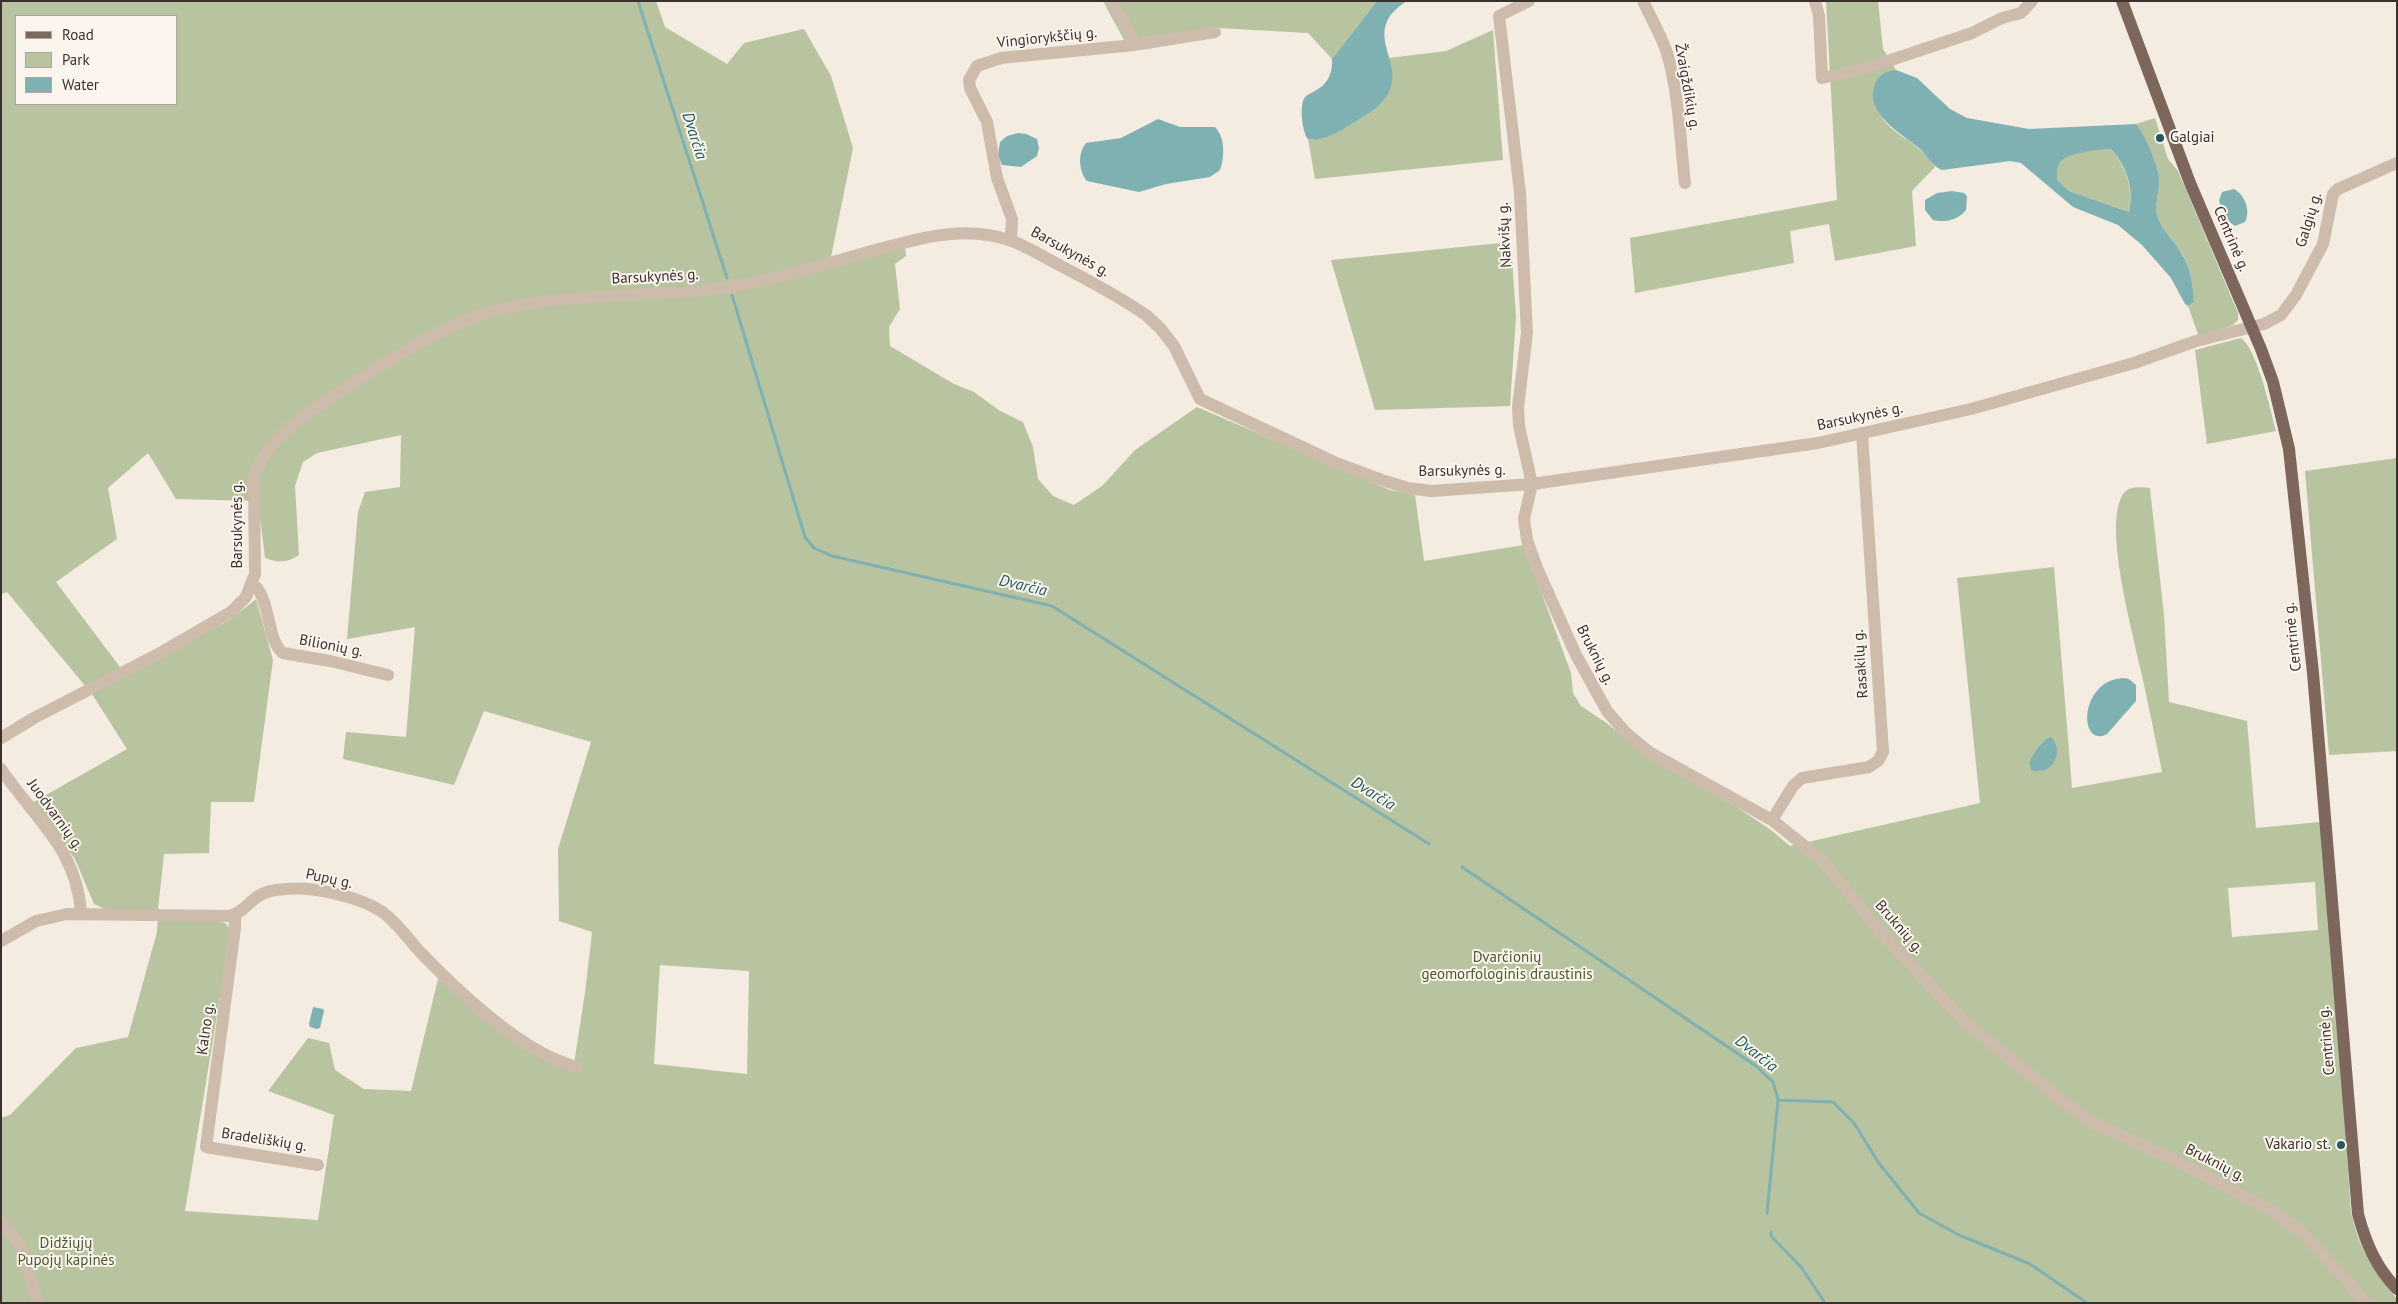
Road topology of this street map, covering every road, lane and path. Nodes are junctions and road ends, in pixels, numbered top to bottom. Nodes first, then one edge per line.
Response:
1 (1111, 1) edge
2 (1529, 1) edge
3 (1643, 1) edge
4 (1815, 1) edge
5 (2032, 1) edge
6 (2122, 1) edge
7 (1215, 32) dead end
8 (1134, 45) junction
9 (2397, 163) edge
10 (1685, 183) dead end
11 (1011, 239) junction
12 (2251, 327) junction
13 (1862, 433) junction
14 (1532, 484) junction
15 (252, 587) junction
16 (388, 676) dead end
17 (1, 738) edge
18 (1, 769) edge
19 (1772, 820) junction
20 (81, 913) junction
21 (235, 915) junction
22 (1, 941) edge
23 (576, 1067) dead end
24 (206, 1147) joint
25 (318, 1165) dead end
26 (1, 1222) edge
27 (2397, 1289) edge
28 (38, 1303) edge
29 (2367, 1303) edge

1 - 8 street
2 - 14 street, Nakvišų g.
3 - 10 street, Žvaigždikių g.
4 - 5 street
6 - 12 main road, Centrinė g.
7 - 8 street, Vingiorykščių g.
8 - 11 street, Vingiorykščių g.
9 - 12 street, Galgių g.
11 - 14 street, Barsukynės g.
11 - 15 street, Barsukynės g.
12 - 13 street, Barsukynės g.
12 - 27 main road, Centrinė g.
13 - 14 street, Barsukynės g.
13 - 19 street, Rasakilų g.
14 - 19 street, Bruknių g.
15 - 16 street, Bilionių g.
15 - 17 street, Barsukynės g.
18 - 20 street, Juodvarnių g.
19 - 29 street, Bruknių g.
20 - 21 street
20 - 22 street
21 - 23 street, Pupų g.
21 - 24 street, Kalno g.
24 - 25 street, Bradeliškių g.
26 - 28 street

